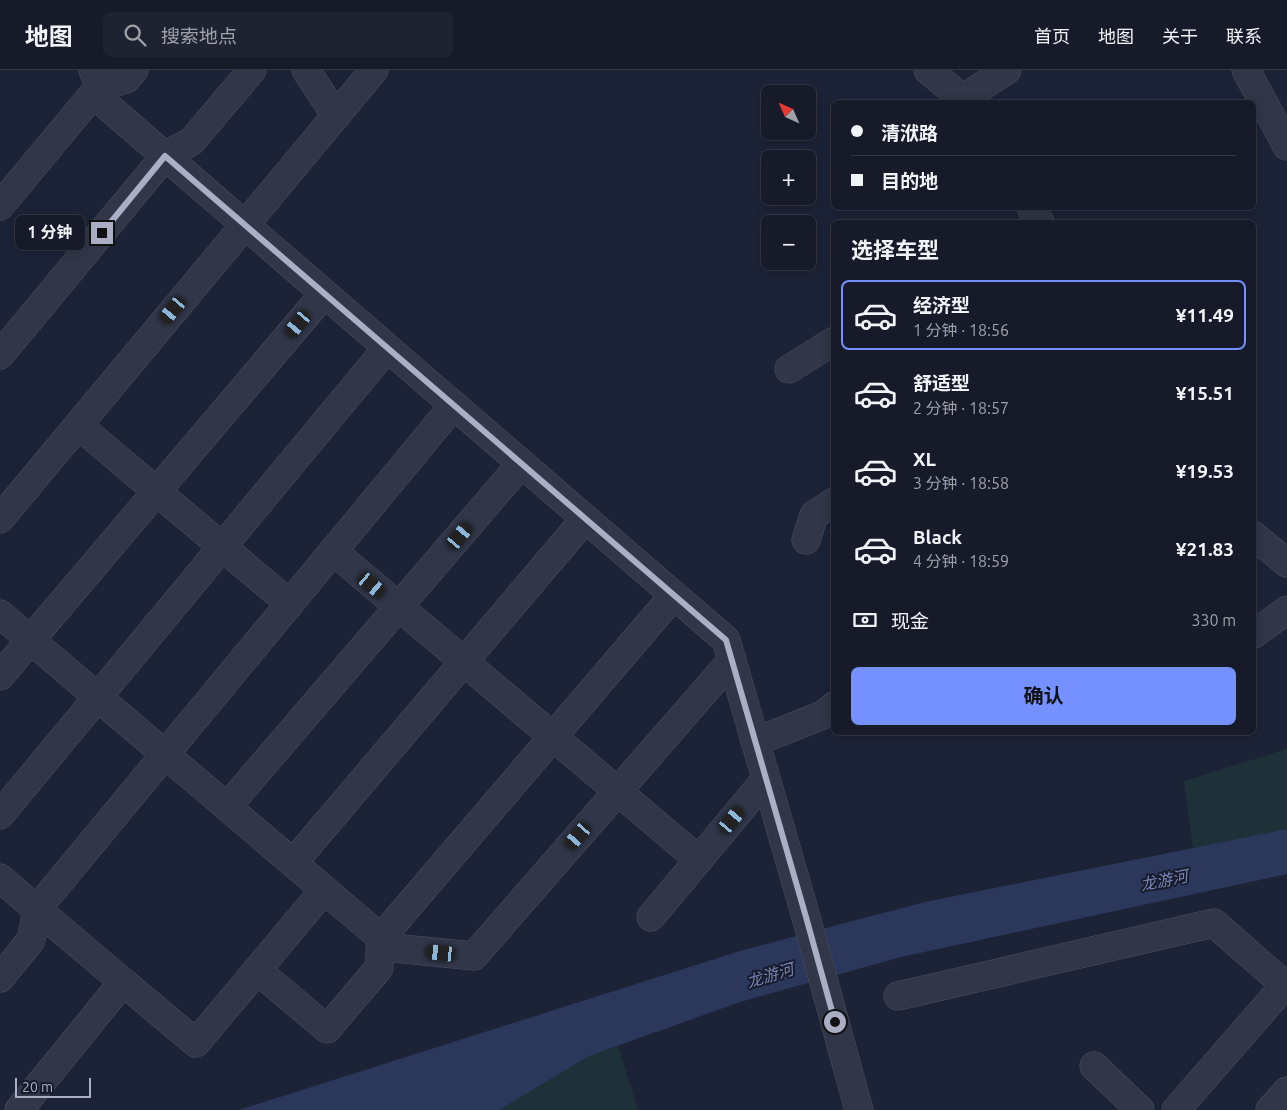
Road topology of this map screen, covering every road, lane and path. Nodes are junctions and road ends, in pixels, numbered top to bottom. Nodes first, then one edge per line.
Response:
1 (134, 70) edge
2 (252, 70) edge
3 (306, 70) edge
4 (374, 70) edge
5 (928, 70) edge
6 (1007, 70) edge
7 (1246, 70) edge
8 (96, 79) edge
9 (964, 100) edge
10 (966, 100) edge
11 (336, 116) junction
12 (1287, 146) edge
13 (165, 156) junction
14 (0, 206) edge
15 (244, 225) junction
16 (324, 294) junction
17 (831, 343) edge
18 (387, 348) junction
19 (0, 355) edge
20 (790, 369) dead end
21 (454, 406) junction
22 (78, 425) junction
23 (521, 464) junction
24 (157, 492) junction
25 (831, 504) edge
26 (0, 519) edge
27 (585, 519) junction
28 (1256, 538) edge
29 (806, 540) dead end
30 (223, 547) junction
31 (333, 551) junction
32 (1287, 563) edge
33 (674, 595) junction
34 (290, 604) junction
35 (399, 607) junction
36 (1287, 610) edge
37 (0, 614) edge
38 (1256, 633) edge
39 (31, 640) junction
40 (732, 660) junction
41 (464, 662) junction
42 (0, 676) edge
43 (98, 697) junction
44 (831, 708) edge
45 (552, 737) junction
46 (755, 742) junction
47 (165, 754) junction
48 (766, 779) junction
49 (617, 792) junction
50 (227, 807) junction
51 (0, 815) edge
52 (698, 860) junction
53 (293, 863) junction
54 (0, 878) edge
55 (324, 890) junction
56 (37, 909) junction
57 (651, 917) dead end
58 (381, 938) junction
59 (257, 970) junction
60 (0, 978) edge
61 (123, 982) junction
62 (898, 996) dead end
63 (1094, 1066) dead end
64 (1287, 1091) edge
65 (18, 1110) edge
66 (859, 1110) edge
67 (1140, 1110) edge
68 (1176, 1110) edge
69 (1270, 1110) edge

1 - 8 street
2 - 13 street
3 - 11 street
4 - 11 street
5 - 9 street
6 - 10 street
7 - 12 street
8 - 13 street
8 - 14 street
11 - 15 street
13 - 15 street
13 - 19 street
15 - 16 street
15 - 22 street
16 - 18 street
16 - 24 street
17 - 20 street
18 - 21 street
18 - 30 street
21 - 23 street
21 - 31 street
22 - 24 street
22 - 26 street
23 - 27 street
23 - 35 street
24 - 30 street
24 - 39 street
25 - 29 street
27 - 33 street
27 - 41 street
28 - 32 street
30 - 34 street
30 - 43 street
31 - 34 street
31 - 35 street
33 - 40 street
33 - 45 street
34 - 47 street
35 - 41 street
35 - 50 street
36 - 38 street
37 - 39 street
39 - 42 street
39 - 43 street
40 - 46 street
40 - 49 street
41 - 45 street
41 - 53 street
43 - 47 street
43 - 51 street
44 - 46 street
45 - 49 street
45 - 58 street
46 - 48 street
47 - 50 street
47 - 56 street
48 - 52 street
48 - 66 street
49 - 52 street
49 - 58 street
50 - 53 street
52 - 57 street
53 - 55 street
54 - 56 street
55 - 58 street
55 - 59 street
56 - 60 street
56 - 61 street
58 - 59 street
59 - 61 street
61 - 65 street
62 - 68 street
63 - 67 street
64 - 69 street

